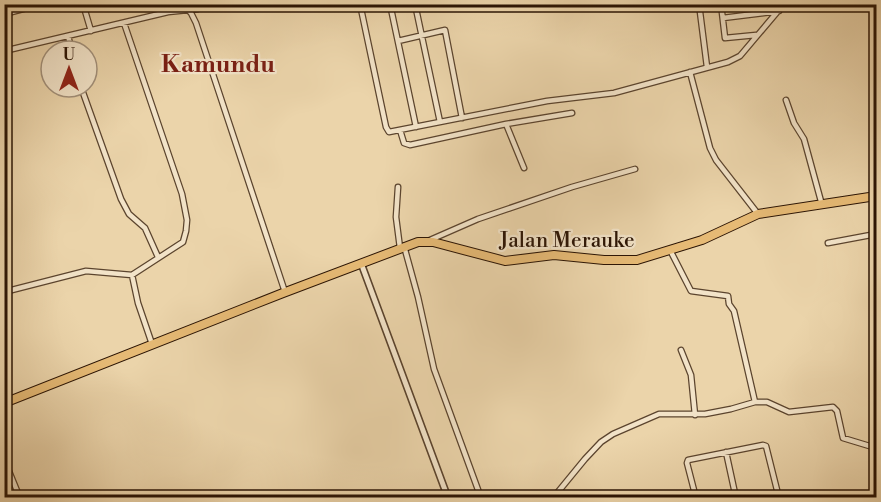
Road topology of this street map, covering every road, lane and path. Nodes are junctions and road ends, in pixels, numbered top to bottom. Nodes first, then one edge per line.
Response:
1 (42, 4) edge
2 (82, 4) edge
3 (214, 4) edge
4 (360, 4) edge
5 (390, 4) edge
6 (415, 4) edge
7 (699, 4) edge
8 (721, 4) edge
9 (784, 4) edge
10 (187, 9) junction
11 (779, 11) junction
12 (4, 14) edge
13 (723, 18) junction
14 (124, 23) junction
15 (92, 31) junction
16 (756, 35) junction
17 (68, 36) junction
18 (422, 36) junction
19 (69, 39) edge
20 (398, 41) junction
21 (4, 51) edge
22 (707, 67) junction
23 (690, 72) junction
24 (85, 99) edge
25 (786, 100) dead end
26 (572, 113) dead end
27 (462, 118) junction
28 (440, 122) junction
29 (506, 124) junction
30 (416, 127) junction
31 (400, 130) junction
32 (524, 168) dead end
33 (635, 168) dead end
34 (398, 187) dead end
35 (874, 196) edge
36 (822, 205) junction
37 (758, 214) junction
38 (876, 221) edge
39 (876, 234) edge
40 (428, 241) junction
41 (828, 243) dead end
42 (402, 247) junction
43 (670, 250) junction
44 (158, 257) junction
45 (361, 263) junction
46 (132, 275) junction
47 (4, 292) edge
48 (285, 292) junction
49 (152, 344) junction
50 (681, 350) dead end
51 (4, 402) edge
52 (755, 402) junction
53 (695, 415) junction
54 (876, 448) edge
55 (726, 452) junction
56 (4, 459) edge
57 (779, 495) edge
58 (20, 498) edge
59 (448, 498) edge
60 (481, 498) edge
61 (554, 498) edge
62 (696, 498) edge
63 (736, 498) edge
64 (761, 498) edge

1 - 12 street
2 - 15 street
3 - 10 street
4 - 31 street
5 - 20 street
6 - 18 street
7 - 22 street
8 - 13 street
9 - 11 street
10 - 14 street
10 - 48 street
11 - 13 street
11 - 16 street
13 - 16 street
14 - 15 street
14 - 44 street
15 - 17 street
16 - 22 street
17 - 19 street
17 - 21 street
18 - 20 street
18 - 27 street
18 - 28 street
20 - 30 street
22 - 23 street
23 - 27 street
23 - 37 street
24 - 44 street
25 - 36 street
26 - 29 street
27 - 28 street
28 - 30 street
29 - 31 street
29 - 32 street
30 - 31 street
33 - 40 street
34 - 42 street
35 - 36 highway, Jalan Merauke
35 - 38 street
36 - 37 highway, Jalan Merauke
37 - 43 highway, Jalan Merauke
39 - 41 street
40 - 42 highway, Jalan Merauke
40 - 43 highway, Jalan Merauke
42 - 45 highway, Jalan Merauke
42 - 60 street
43 - 52 street
44 - 46 street
45 - 48 highway, Jalan Merauke
45 - 59 street
46 - 47 street
46 - 49 street
48 - 49 highway, Jalan Merauke
49 - 51 highway, Jalan Merauke
50 - 53 street
52 - 53 street
52 - 54 street
53 - 61 street
55 - 57 street
55 - 62 street
55 - 63 street
56 - 58 street
57 - 64 street

